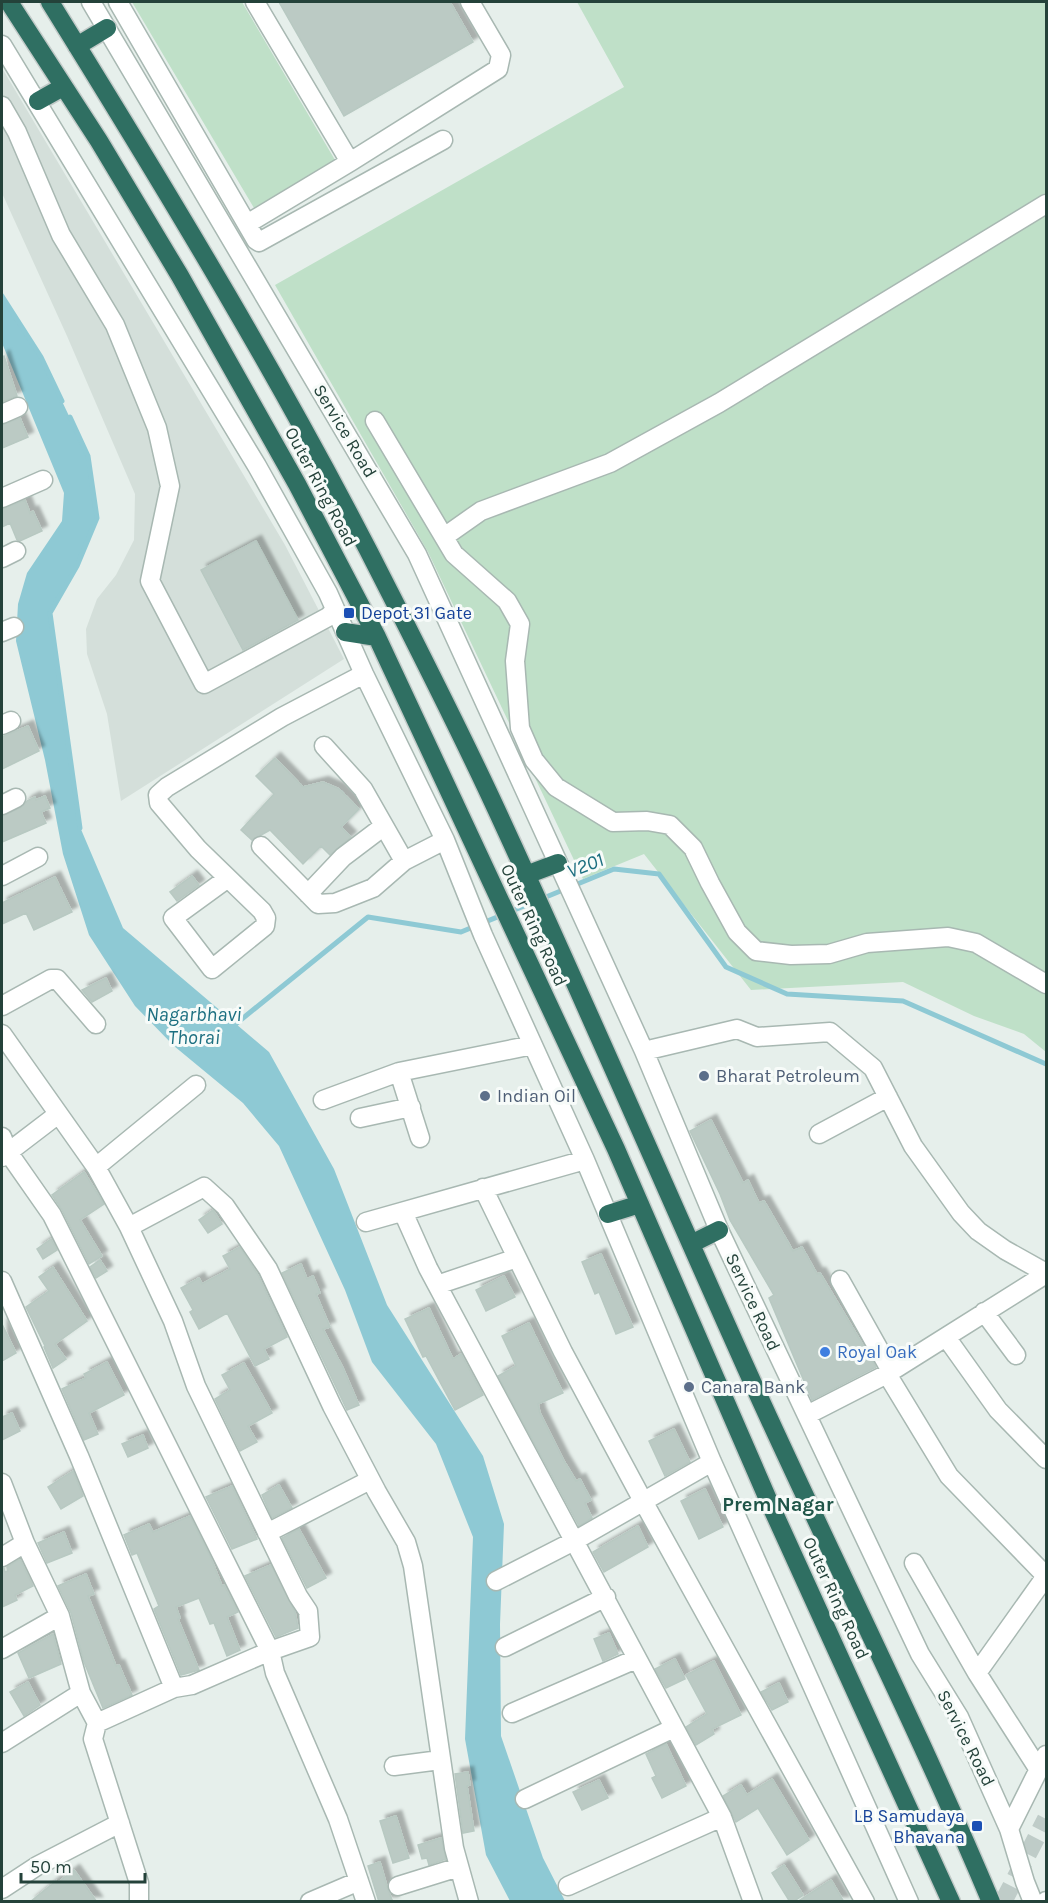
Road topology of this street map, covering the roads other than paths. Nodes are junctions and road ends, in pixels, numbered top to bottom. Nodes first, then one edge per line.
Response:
1 (9, 2) edge
2 (50, 2) edge
3 (91, 2) edge
4 (118, 2) edge
5 (255, 2) edge
6 (470, 2) edge
7 (134, 29) junction
8 (111, 34) junction
9 (2, 45) edge
10 (77, 46) junction
11 (63, 87) junction
12 (38, 101) junction
13 (2, 106) edge
14 (443, 140) dead end
15 (350, 162) junction
16 (1047, 204) edge
17 (247, 224) junction
18 (375, 421) dead end
19 (42, 480) dead end
20 (2, 498) edge
21 (444, 537) junction
22 (335, 610) junction
23 (345, 632) junction
24 (377, 637) junction
25 (364, 674) junction
26 (324, 746) dead end
27 (384, 826) junction
28 (445, 840) junction
29 (261, 846) dead end
30 (38, 857) dead end
31 (404, 861) junction
32 (562, 870) junction
33 (2, 876) edge
34 (228, 878) junction
35 (529, 883) junction
36 (308, 894) junction
37 (1047, 984) edge
38 (2, 1006) edge
39 (96, 1024) dead end
40 (2, 1034) edge
41 (533, 1045) junction
42 (644, 1051) junction
43 (399, 1072) junction
44 (196, 1085) dead end
45 (888, 1097) junction
46 (323, 1100) dead end
47 (411, 1107) junction
48 (57, 1115) junction
49 (360, 1118) dead end
50 (819, 1134) dead end
51 (420, 1138) dead end
52 (4, 1149) edge
53 (585, 1160) junction
54 (96, 1167) junction
55 (483, 1188) junction
56 (640, 1204) junction
57 (403, 1212) junction
58 (608, 1214) junction
59 (366, 1222) dead end
60 (129, 1227) junction
61 (719, 1230) junction
62 (691, 1244) junction
63 (517, 1258) junction
64 (1047, 1273) edge
65 (840, 1280) dead end
66 (2, 1281) edge
67 (437, 1285) junction
68 (984, 1312) junction
69 (946, 1337) junction
70 (1016, 1355) dead end
71 (889, 1372) junction
72 (807, 1415) junction
73 (1047, 1459) edge
74 (712, 1462) junction
75 (370, 1480) junction
76 (2, 1483) edge
77 (643, 1501) junction
78 (267, 1533) junction
79 (576, 1540) junction
80 (25, 1543) junction
81 (2, 1557) edge
82 (914, 1563) dead end
83 (496, 1581) dead end
84 (606, 1597) junction
85 (60, 1616) junction
86 (505, 1647) dead end
87 (2, 1649) edge
88 (270, 1651) junction
89 (636, 1659) junction
90 (977, 1673) junction
91 (174, 1688) junction
92 (81, 1694) junction
93 (512, 1713) dead end
94 (97, 1723) junction
95 (674, 1728) junction
96 (2, 1743) edge
97 (440, 1760) junction
98 (1043, 1762) edge
99 (394, 1766) dead end
100 (525, 1798) dead end
101 (722, 1817) junction
102 (120, 1823) junction
103 (1009, 1829) junction
104 (459, 1867) junction
105 (359, 1881) junction
106 (398, 1886) dead end
107 (568, 1886) dead end
108 (2, 1889) edge
109 (747, 1900) edge
110 (139, 1902) edge
111 (310, 1902) edge
112 (366, 1902) edge
113 (469, 1902) edge
114 (865, 1902) edge
115 (909, 1902) edge
116 (951, 1902) edge
117 (991, 1902) edge
118 (1033, 1902) edge

1 - 11 highway, Outer Ring Road
2 - 10 highway, Outer Ring Road
3 - 8 street, Service Road
4 - 7 street
5 - 15 street
6 - 15 street
7 - 8 street
7 - 17 street
8 - 10 highway
8 - 32 street, Service Road
9 - 12 street
10 - 35 highway, Outer Ring Road
11 - 12 highway
11 - 24 highway, Outer Ring Road
12 - 22 street
13 - 22 street
14 - 17 street
15 - 17 street
16 - 21 street
18 - 21 street
19 - 20 street
21 - 37 street
22 - 23 street
23 - 24 highway
23 - 25 street
24 - 56 highway, Outer Ring Road
25 - 28 street
25 - 34 street
26 - 27 street
27 - 31 street
27 - 36 street
28 - 31 street
28 - 41 street
29 - 36 street
30 - 33 street
31 - 36 street
32 - 35 highway
32 - 42 street, Service Road
34 - 34 street
35 - 62 highway, Outer Ring Road
38 - 39 street
40 - 48 street
41 - 43 street
41 - 53 street
42 - 45 street
42 - 61 street, Service Road
43 - 46 street
43 - 47 street
44 - 54 street
45 - 50 street
45 - 64 street
47 - 49 street
47 - 51 street
48 - 52 street
48 - 54 street
52 - 88 street
53 - 55 street
53 - 58 street
54 - 60 street
55 - 57 street
55 - 63 street
56 - 58 highway
56 - 116 highway, Outer Ring Road
57 - 59 street
57 - 67 street
58 - 74 street
60 - 75 street
60 - 78 street
61 - 62 highway
61 - 72 street, Service Road
62 - 117 highway, Outer Ring Road
63 - 67 street
63 - 77 street
64 - 68 street
65 - 71 street
66 - 91 street
67 - 79 street
68 - 69 street
68 - 70 street
69 - 71 street
69 - 73 street
71 - 72 street
71 - 90 street
72 - 103 street, Service Road
74 - 77 street
74 - 115 street
75 - 78 street
75 - 97 street
76 - 80 street
77 - 79 street
77 - 114 street
78 - 88 street
79 - 83 street
79 - 84 street
80 - 81 street
80 - 85 street
82 - 90 street
84 - 86 street
84 - 89 street
85 - 87 street
85 - 92 street
88 - 91 street
88 - 105 street
89 - 93 street
89 - 95 street
90 - 98 street
91 - 94 street
92 - 94 street
92 - 96 street
94 - 102 street
95 - 100 street
95 - 101 street
97 - 99 street
97 - 104 street
98 - 103 street
101 - 107 street
101 - 109 street
102 - 108 street
102 - 110 street
103 - 118 street, Service Road
104 - 106 street
104 - 113 street
105 - 111 street
105 - 112 street

